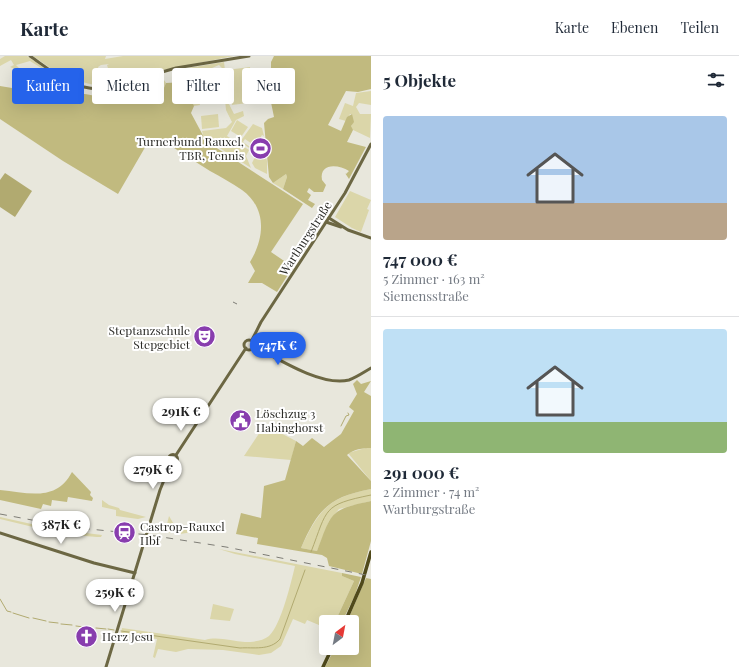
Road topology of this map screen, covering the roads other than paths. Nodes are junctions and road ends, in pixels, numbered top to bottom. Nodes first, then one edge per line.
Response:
1 (30, 56) edge
2 (249, 56) edge
3 (371, 144) edge
4 (329, 218) junction
5 (326, 222) junction
6 (343, 227) junction
7 (371, 238) edge
8 (252, 340) junction
9 (254, 346) junction
10 (246, 348) junction
11 (371, 368) edge
12 (176, 455) junction
13 (171, 463) junction
14 (0, 533) edge
15 (371, 552) edge
16 (135, 573) junction
17 (348, 615) edge
18 (329, 655) edge
19 (106, 667) edge
20 (323, 667) edge

1 - 2 main road
3 - 4 main road, Wartburgstraße
4 - 5 main road, Wartburgstraße
4 - 6 main road
5 - 6 main road
5 - 8 main road, Wartburgstraße
6 - 7 main road
8 - 9 main road
8 - 10 main road
9 - 10 main road
9 - 11 main road
10 - 12 main road
12 - 13 main road
12 - 13 main road
13 - 16 main road
14 - 16 main road
15 - 17 main road
16 - 19 main road
18 - 20 main road

